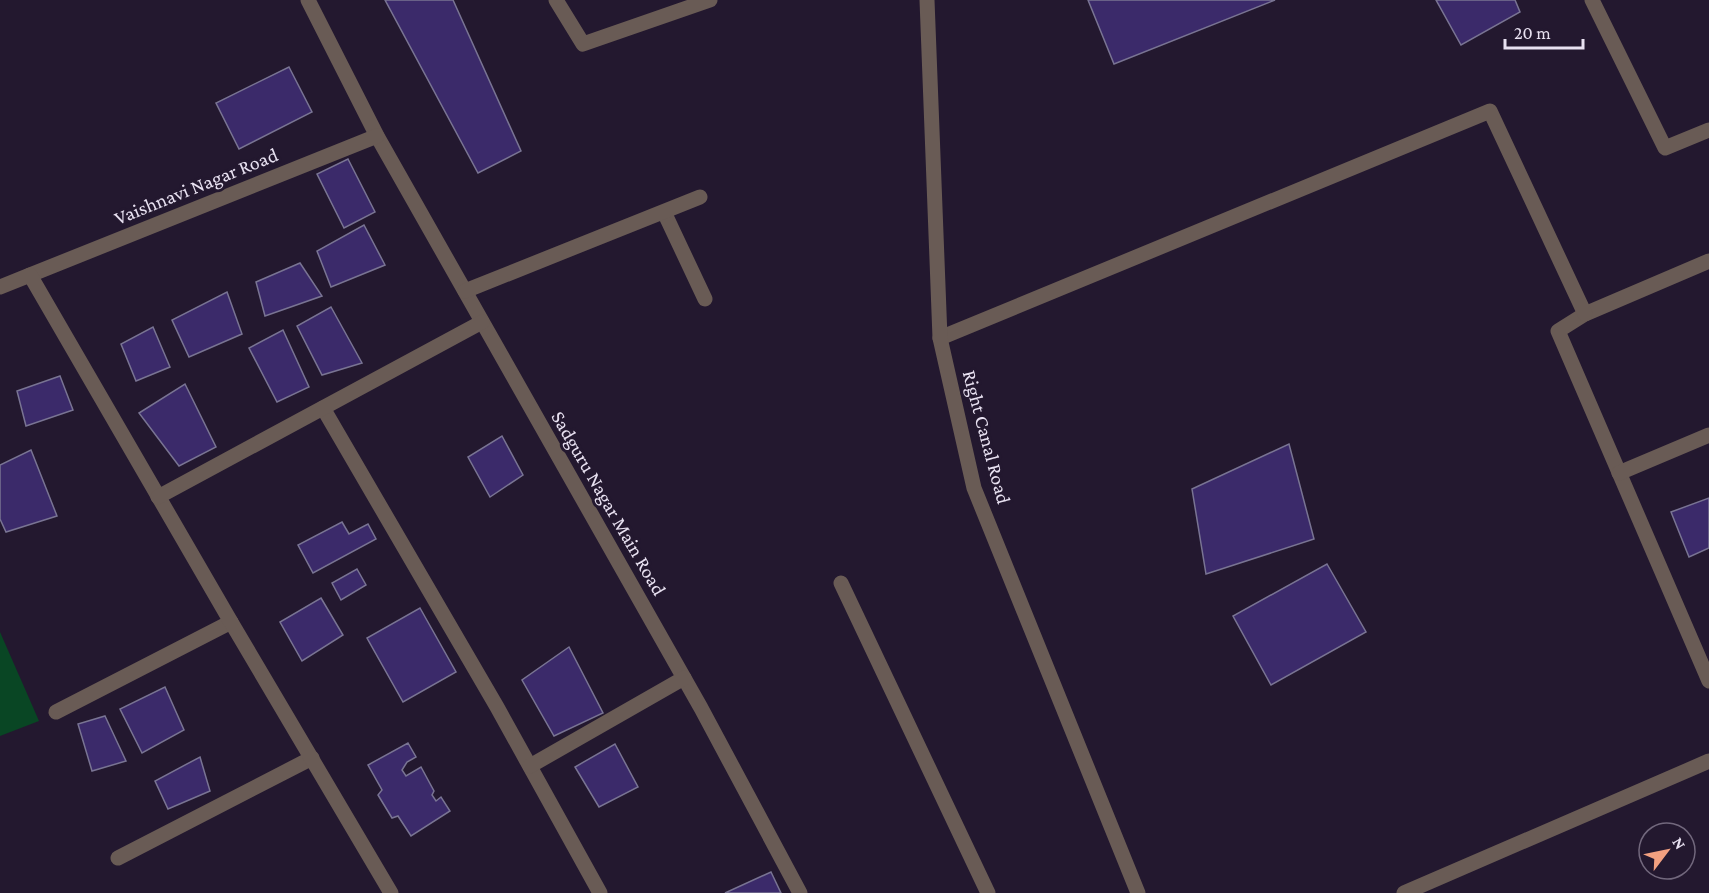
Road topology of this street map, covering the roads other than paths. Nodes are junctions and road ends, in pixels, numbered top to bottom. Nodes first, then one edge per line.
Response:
1 (308, 0) edge
2 (556, 0) edge
3 (710, 0) edge
4 (927, 0) edge
5 (1593, 0) edge
6 (1709, 130) edge
7 (377, 136) junction
8 (700, 197) dead end
9 (664, 212) junction
10 (1709, 261) edge
11 (30, 275) junction
12 (0, 287) edge
13 (465, 291) junction
14 (705, 299) dead end
15 (1585, 315) junction
16 (482, 322) junction
17 (940, 338) junction
18 (323, 408) junction
19 (1709, 435) edge
20 (1619, 473) junction
21 (158, 497) junction
22 (842, 583) dead end
23 (231, 622) junction
24 (684, 678) junction
25 (1709, 681) edge
26 (56, 712) dead end
27 (312, 758) junction
28 (1709, 761) edge
29 (530, 766) junction
30 (118, 858) dead end
31 (391, 893) edge
32 (600, 893) edge
33 (800, 893) edge
34 (988, 893) edge
35 (1138, 893) edge
36 (1404, 893) edge

1 - 7 street, Sadguru Nagar Main Road
2 - 3 street
4 - 17 street, Right Canal Road
5 - 6 street
7 - 11 street, Vaishnavi Nagar Road
7 - 13 street, Sadguru Nagar Main Road
8 - 9 street
9 - 13 street
9 - 14 street
10 - 15 street
11 - 12 street, Vaishnavi Nagar Road
11 - 21 street
13 - 16 street, Sadguru Nagar Main Road
15 - 17 street
15 - 20 street
16 - 18 street
16 - 24 street, Sadguru Nagar Main Road
17 - 35 street, Right Canal Road
18 - 21 street
18 - 29 street
19 - 20 street
20 - 25 street
21 - 23 street
22 - 34 street
23 - 26 street
23 - 27 street
24 - 29 street
24 - 33 street, Sadguru Nagar Main Road
27 - 30 street
27 - 31 street
28 - 36 street
29 - 32 street

